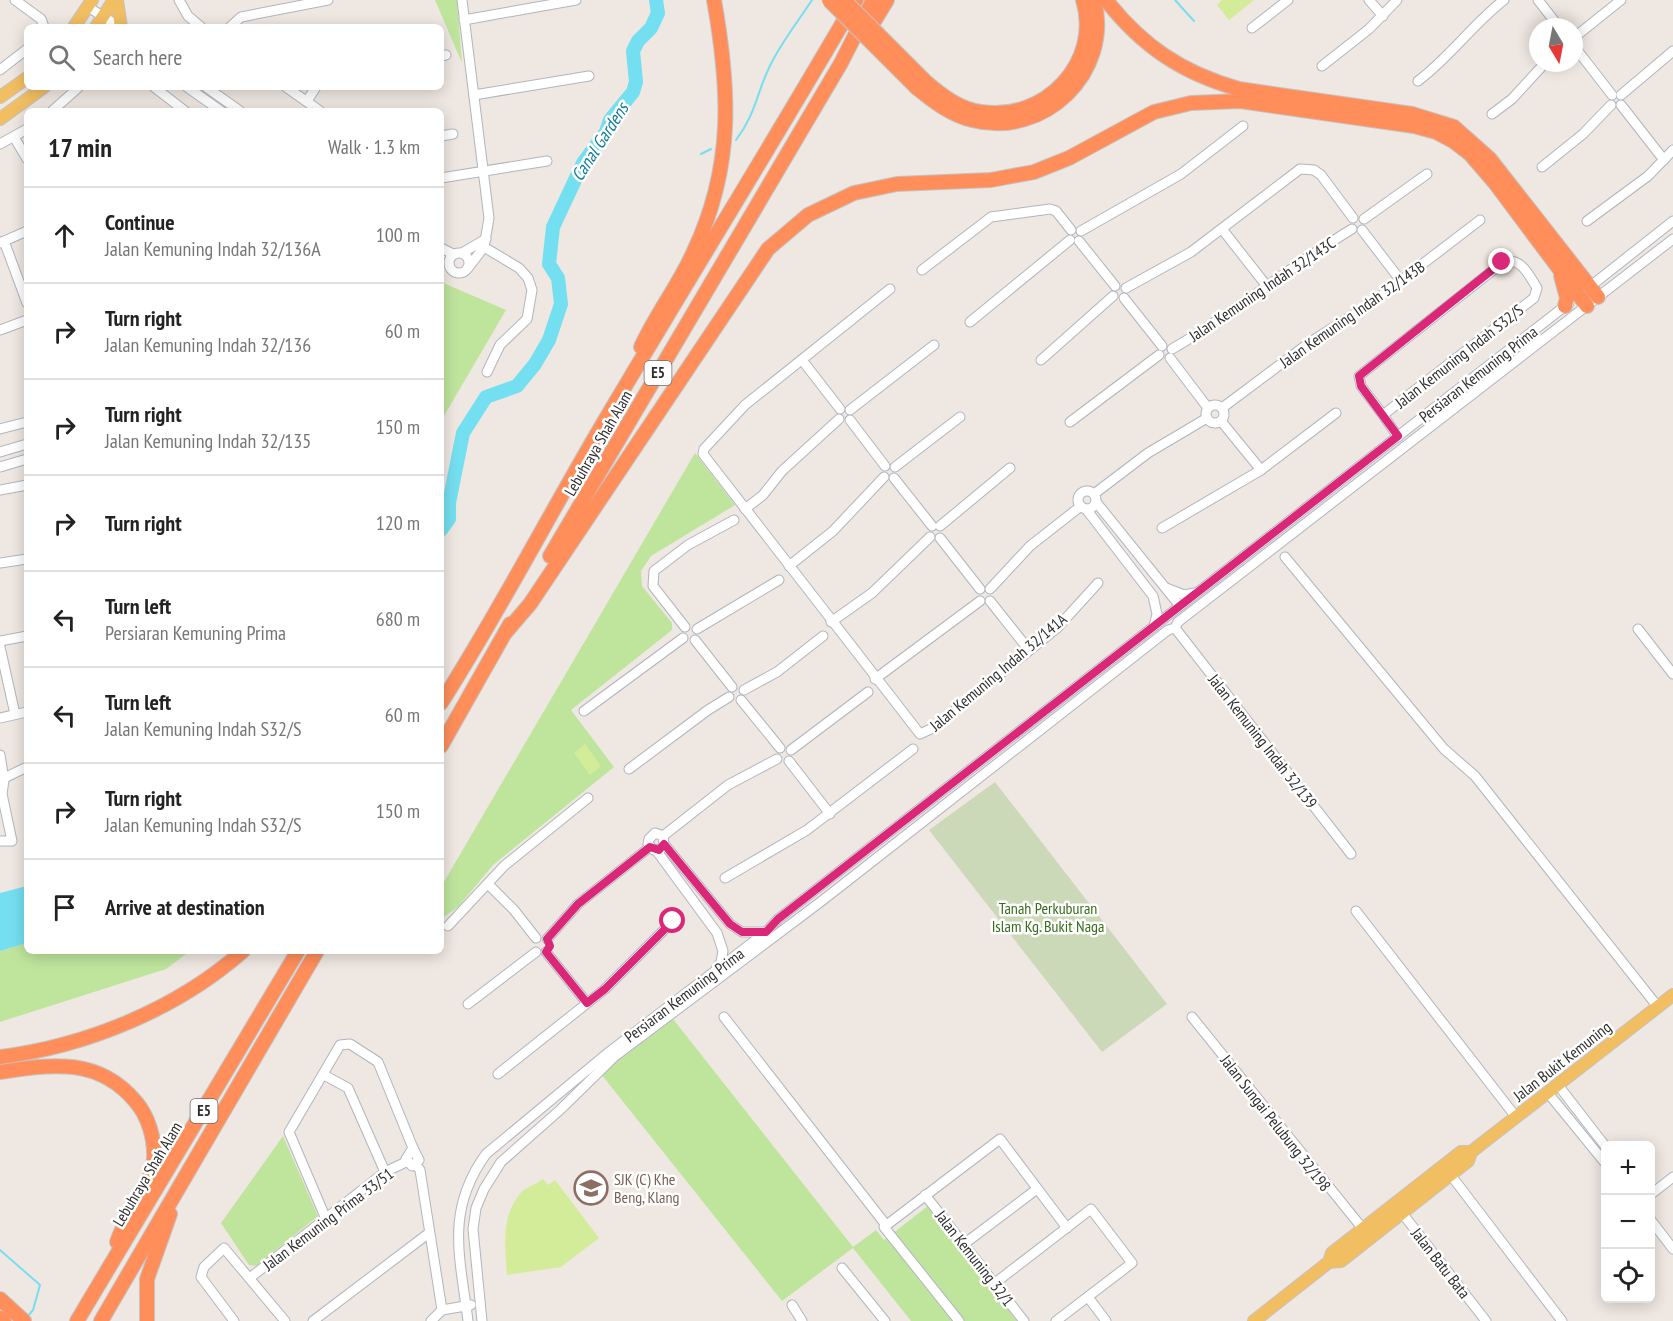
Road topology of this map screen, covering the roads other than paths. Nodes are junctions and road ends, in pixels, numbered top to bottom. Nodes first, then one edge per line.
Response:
1 (15, 0) edge
2 (115, 0) edge
3 (179, 0) edge
4 (328, 0) edge
5 (462, 0) edge
6 (576, 0) edge
7 (714, 0) edge
8 (829, 0) edge
9 (844, 0) edge
10 (856, 0) edge
11 (873, 0) edge
12 (887, 0) edge
13 (1083, 0) edge
14 (1094, 0) edge
15 (1106, 0) edge
16 (1288, 0) edge
17 (1369, 0) edge
18 (1397, 0) edge
19 (1504, 0) edge
20 (1538, 0) edge
21 (1621, 0) edge
22 (88, 7) edge
23 (1383, 16) junction
24 (1552, 18) edge
25 (464, 20) junction
26 (99, 23) edge
27 (43, 24) edge
28 (76, 24) edge
29 (120, 24) edge
30 (197, 24) edge
31 (233, 24) edge
32 (1251, 28) dead end
33 (1583, 32) edge
34 (24, 51) edge
35 (1673, 51) edge
36 (1583, 52) edge
37 (841, 63) junction
38 (1322, 66) dead end
39 (0, 70) edge
40 (1537, 72) edge
41 (589, 76) dead end
42 (24, 80) edge
43 (1418, 81) dead end
44 (921, 84) junction
45 (40, 90) edge
46 (76, 90) edge
47 (157, 90) edge
48 (191, 90) edge
49 (210, 90) edge
50 (290, 90) edge
51 (314, 90) edge
52 (474, 95) junction
53 (0, 97) edge
54 (1616, 100) junction
55 (307, 101) junction
56 (55, 108) edge
57 (178, 108) edge
58 (217, 108) edge
59 (236, 108) edge
60 (317, 108) edge
61 (1492, 114) dead end
62 (0, 119) edge
63 (1243, 126) dead end
64 (24, 131) edge
65 (453, 134) dead end
66 (444, 136) edge
67 (14, 137) junction
68 (0, 144) edge
69 (1673, 150) edge
70 (24, 154) edge
71 (1664, 160) junction
72 (547, 161) dead end
73 (1542, 167) dead end
74 (483, 171) junction
75 (1427, 174) dead end
76 (444, 178) edge
77 (1353, 218) junction
78 (1364, 219) junction
79 (1480, 220) dead end
80 (1587, 221) dead end
81 (1673, 221) edge
82 (1221, 229) junction
83 (1352, 229) junction
84 (1076, 230) junction
85 (1362, 230) junction
86 (24, 232) edge
87 (1673, 239) edge
88 (1074, 241) junction
89 (2, 242) edge
90 (485, 243) junction
91 (444, 249) edge
92 (458, 254) junction
93 (444, 266) edge
94 (468, 268) junction
95 (1558, 268) junction
96 (451, 270) junction
97 (922, 270) dead end
98 (1401, 281) junction
99 (1266, 285) junction
100 (1126, 288) junction
101 (890, 289) dead end
102 (1114, 291) junction
103 (24, 296) edge
104 (1589, 296) junction
105 (1124, 298) junction
106 (1565, 306) junction
107 (24, 321) edge
108 (970, 322) dead end
109 (0, 330) edge
110 (934, 345) dead end
111 (1161, 351) junction
112 (1171, 353) junction
113 (802, 360) junction
114 (1041, 360) dead end
115 (487, 372) dead end
116 (613, 405) junction
117 (1222, 408) junction
118 (850, 410) junction
119 (1208, 413) junction
120 (1336, 413) dead end
121 (840, 414) junction
122 (1383, 415) junction
123 (960, 417) dead end
124 (849, 420) junction
125 (1221, 421) junction
126 (1070, 422) dead end
127 (24, 423) edge
128 (0, 429) edge
129 (1398, 436) junction
130 (24, 445) edge
131 (0, 452) edge
132 (24, 460) edge
133 (890, 466) junction
134 (0, 467) edge
135 (1010, 468) dead end
136 (1261, 470) junction
137 (889, 477) junction
138 (24, 486) edge
139 (0, 490) edge
140 (1095, 498) junction
141 (1083, 507) junction
142 (745, 509) junction
143 (734, 520) dead end
144 (936, 526) junction
145 (1162, 528) dead end
146 (935, 537) junction
147 (1285, 557) dead end
148 (24, 559) edge
149 (0, 563) edge
150 (789, 567) junction
151 (779, 580) dead end
152 (1098, 583) dead end
153 (1166, 588) junction
154 (985, 589) junction
155 (1202, 589) junction
156 (980, 601) junction
157 (990, 601) junction
158 (1180, 606) junction
159 (831, 622) junction
160 (685, 627) junction
161 (697, 629) junction
162 (1172, 629) junction
163 (1638, 629) dead end
164 (506, 632) junction
165 (1143, 635) junction
166 (823, 636) dead end
167 (24, 637) edge
168 (683, 638) junction
169 (695, 640) junction
170 (0, 641) edge
171 (0, 647) edge
172 (1029, 650) junction
173 (1673, 674) edge
174 (875, 679) junction
175 (732, 687) junction
176 (744, 690) junction
177 (868, 692) dead end
178 (729, 697) junction
179 (444, 698) edge
180 (741, 700) junction
181 (584, 711) dead end
182 (24, 712) edge
183 (15, 714) junction
184 (0, 718) edge
185 (444, 741) edge
186 (780, 748) junction
187 (913, 749) dead end
188 (791, 750) junction
189 (0, 755) edge
190 (777, 759) junction
191 (789, 761) junction
192 (24, 769) edge
193 (629, 769) dead end
194 (2, 780) edge
195 (1, 793) edge
196 (588, 798) dead end
197 (830, 814) junction
198 (0, 841) edge
199 (658, 844) junction
200 (1351, 854) dead end
201 (725, 878) dead end
202 (488, 884) junction
203 (714, 905) junction
204 (1356, 911) dead end
205 (703, 914) junction
206 (673, 921) dead end
207 (448, 926) dead end
208 (766, 932) junction
209 (536, 938) junction
210 (547, 939) junction
211 (541, 952) junction
212 (239, 954) edge
213 (296, 954) edge
214 (315, 954) edge
215 (709, 977) junction
216 (1673, 996) edge
217 (587, 1003) junction
218 (468, 1004) dead end
219 (1658, 1007) junction
220 (724, 1017) dead end
221 (1192, 1017) dead end
222 (0, 1058) edge
223 (0, 1072) edge
224 (498, 1074) dead end
225 (324, 1075) junction
226 (1553, 1089) junction
227 (563, 1091) junction
228 (571, 1100) junction
229 (1516, 1118) junction
230 (1601, 1143) edge
231 (1471, 1152) junction
232 (1601, 1158) edge
233 (411, 1163) junction
234 (385, 1172) junction
235 (1450, 1174) junction
236 (1673, 1178) edge
237 (1037, 1189) junction
238 (1655, 1191) edge
239 (176, 1194) junction
240 (925, 1195) junction
241 (1399, 1209) junction
242 (326, 1219) junction
243 (886, 1225) junction
244 (1655, 1226) edge
245 (1067, 1228) junction
246 (1363, 1229) junction
247 (429, 1233) junction
248 (964, 1244) junction
249 (1673, 1249) edge
250 (1329, 1262) junction
251 (842, 1268) dead end
252 (109, 1270) junction
253 (251, 1277) junction
254 (995, 1283) junction
255 (1088, 1297) junction
256 (0, 1299) edge
257 (480, 1303) junction
258 (792, 1305) dead end
259 (466, 1306) junction
260 (442, 1310) junction
261 (0, 1318) edge
262 (22, 1320) edge
263 (4, 1321) edge
264 (77, 1321) edge
265 (101, 1321) edge
266 (147, 1321) edge
267 (234, 1321) edge
268 (285, 1321) edge
269 (314, 1321) edge
270 (431, 1321) edge
271 (468, 1321) edge
272 (482, 1321) edge
273 (801, 1321) edge
274 (885, 1321) edge
275 (959, 1321) edge
276 (1024, 1321) edge
277 (1056, 1321) edge
278 (1106, 1321) edge
279 (1254, 1321) edge
280 (1486, 1321) edge
281 (1562, 1321) edge

1 - 27 street
2 - 26 main road
2 - 29 main road
3 - 30 street
4 - 31 street
5 - 25 street
6 - 25 street
7 - 116 highway
8 - 44 highway, bridge
9 - 44 highway, bridge
10 - 116 highway, Lebuhraya Shah Alam / E5
11 - 37 highway, Lebuhraya Shah Alam / E5
12 - 37 highway
13 - 44 highway
14 - 44 highway
15 - 104 highway
16 - 32 street
17 - 23 street
18 - 23 street
19 - 43 street
20 - 24 street
21 - 33 street
22 - 26 street
22 - 28 main road
23 - 38 street
25 - 52 street
34 - 39 street
35 - 54 street
36 - 54 street
37 - 164 highway, Lebuhraya Shah Alam / E5
40 - 61 street
41 - 52 street
42 - 53 main road
45 - 62 main road
46 - 56 street
47 - 57 street
48 - 58 street
49 - 59 street
50 - 55 street
51 - 55 street
52 - 74 street
54 - 71 street
54 - 73 street
55 - 60 street
63 - 84 street
64 - 67 street
65 - 66 street
67 - 68 street
67 - 70 street
69 - 71 street
71 - 80 street
72 - 74 street
74 - 76 street
74 - 90 street
75 - 78 street
77 - 78 street
77 - 82 street
77 - 83 street
78 - 85 street
79 - 98 street, Jalan Kemuning Indah 32/143B
81 - 104 street, Persiaran Kemuning Prima
82 - 99 street
82 - 100 street
83 - 85 street
83 - 99 street, Jalan Kemuning Indah 32/143C
84 - 88 street
84 - 97 street
85 - 98 street
86 - 89 street
87 - 104 street, Persiaran Kemuning Prima
88 - 102 street
88 - 108 street
89 - 103 street
90 - 92 street
90 - 94 street
90 - 115 street
91 - 92 street
92 - 94 street
92 - 96 street
93 - 96 street
94 - 96 street
95 - 104 highway
95 - 106 highway
95 - 164 highway
98 - 117 street, Jalan Kemuning Indah 32/143B
99 - 112 street, Jalan Kemuning Indah 32/143C
100 - 102 street
100 - 105 street
101 - 113 street
102 - 105 street
102 - 114 street
104 - 106 street, Persiaran Kemuning Prima
104 - 162 street, Persiaran Kemuning Prima
105 - 111 street
106 - 129 street, Persiaran Kemuning Prima
107 - 109 street
110 - 118 street
111 - 112 street
111 - 126 street
112 - 119 street
113 - 121 street
113 - 142 street
116 - 179 highway, Lebuhraya Shah Alam / E5
117 - 119 street
117 - 125 street
118 - 121 street
118 - 124 street
119 - 125 street
119 - 140 street
120 - 136 street
121 - 124 street
121 - 142 street
122 - 122 street, Jalan Kemuning Indah S32/S
122 - 129 street, Jalan Kemuning Indah S32/S
123 - 133 street
124 - 133 street
125 - 136 street
127 - 128 street
129 - 155 street, Persiaran Kemuning Prima
130 - 131 street
132 - 134 street
133 - 137 street
135 - 144 street
136 - 145 street
137 - 144 street
137 - 150 street
138 - 139 street
140 - 141 street
140 - 141 street
140 - 153 street
141 - 154 street
141 - 165 street
142 - 150 street
143 - 160 street
144 - 146 street
146 - 154 street
146 - 159 street
147 - 219 street
148 - 149 street
150 - 159 street
151 - 161 street
152 - 172 street, Jalan Kemuning Indah 32/141A
153 - 155 street
153 - 158 street
154 - 156 street
154 - 157 street
155 - 158 street, Persiaran Kemuning Prima
156 - 157 street
156 - 174 street
157 - 172 street
158 - 162 street
158 - 165 street, Persiaran Kemuning Prima
159 - 174 street
160 - 161 street
160 - 168 street
161 - 169 street
162 - 200 street, Jalan Kemuning Indah 32/139
162 - 228 street, Persiaran Kemuning Prima
163 - 173 street
164 - 185 highway, Lebuhraya Shah Alam / E5
165 - 208 street, Persiaran Kemuning Prima
166 - 176 street
167 - 170 street
168 - 169 street
168 - 181 street
169 - 175 street
171 - 183 street
172 - 174 street, Jalan Kemuning Indah 32/141A
175 - 176 street
175 - 178 street
176 - 180 street
177 - 188 street
178 - 180 street
178 - 193 street
180 - 186 street
182 - 183 street
183 - 184 street
186 - 188 street
186 - 190 street
187 - 197 street
188 - 191 street
189 - 194 street
190 - 191 street
190 - 199 street
191 - 197 street
192 - 194 street
194 - 195 street
195 - 198 street
196 - 202 street
197 - 201 street
199 - 203 street
199 - 205 street
199 - 210 street
202 - 207 street
202 - 209 street
203 - 205 street
203 - 208 street
204 - 229 street
205 - 215 street
206 - 217 street
208 - 215 street, Persiaran Kemuning Prima
209 - 210 street
209 - 211 street
210 - 211 street
211 - 217 street
211 - 218 street
212 - 222 highway
213 - 252 highway, Lebuhraya Shah Alam / E5
214 - 239 highway, Lebuhraya Shah Alam / E5
215 - 227 street, Persiaran Kemuning Prima
216 - 219 main road, Jalan Bukit Kemuning
217 - 224 street
219 - 226 main road, Jalan Bukit Kemuning
220 - 243 street
221 - 246 street, Jalan Sungai Pelubung 32/198
223 - 252 highway
225 - 233 street
225 - 234 street
225 - 242 street
226 - 229 main road, Jalan Bukit Kemuning
226 - 230 street
226 - 232 street
227 - 228 street
227 - 259 street, Persiaran Kemuning Prima
228 - 257 street, Persiaran Kemuning Prima
229 - 231 main road, Jalan Bukit Kemuning
231 - 235 main road, Jalan Bukit Kemuning
231 - 241 main road, Jalan Bukit Kemuning
233 - 234 street, Jalan Kemuning Prima 33/51
233 - 247 street, Jalan Kemuning Prima 33/51
234 - 242 street, Jalan Kemuning Prima 33/51
235 - 241 main road, Jalan Bukit Kemuning
235 - 281 street
236 - 238 street
237 - 240 street
237 - 245 street
237 - 248 street
239 - 265 highway, Lebuhraya Shah Alam / E5
239 - 266 highway
240 - 243 street
240 - 248 street, Jalan Kemuning 32/1
241 - 246 main road, Jalan Bukit Kemuning
241 - 250 main road, Jalan Bukit Kemuning
241 - 280 street, Jalan Batu Bata
242 - 253 street, Jalan Kemuning Prima 33/51
243 - 275 street
244 - 249 street
245 - 254 street
245 - 255 street
246 - 250 main road, Jalan Bukit Kemuning
247 - 260 street, Jalan Kemuning Prima 33/51
247 - 269 street
248 - 254 street, Jalan Kemuning 32/1
250 - 279 main road, Jalan Bukit Kemuning
251 - 274 street
252 - 264 highway, Lebuhraya Shah Alam / E5
253 - 267 street
253 - 268 street
254 - 276 street, Jalan Kemuning 32/1
255 - 277 street
255 - 278 street
256 - 262 highway
257 - 259 street
257 - 272 street, Persiaran Kemuning Prima
258 - 273 street
259 - 260 street
259 - 271 street, Persiaran Kemuning Prima
260 - 270 street
261 - 263 highway

